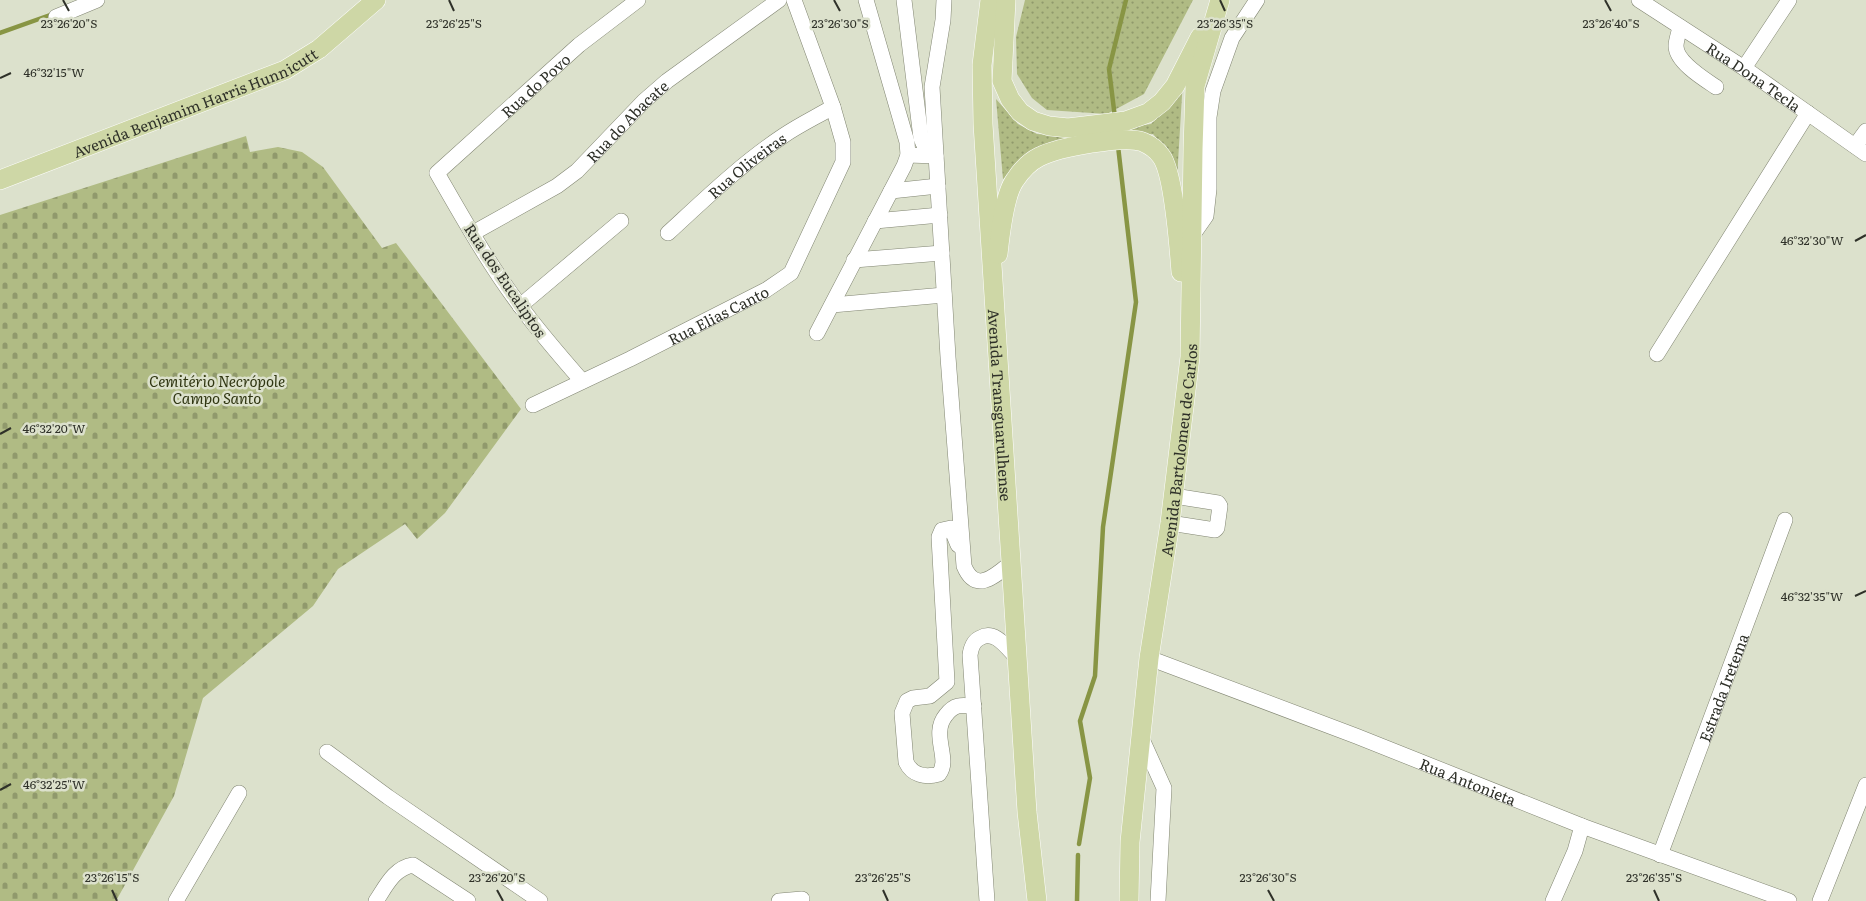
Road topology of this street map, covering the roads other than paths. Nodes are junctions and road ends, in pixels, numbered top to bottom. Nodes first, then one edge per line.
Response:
1 (97, 0) edge
2 (376, 0) edge
3 (638, 0) edge
4 (779, 0) edge
5 (794, 0) edge
6 (866, 0) edge
7 (904, 0) edge
8 (944, 0) edge
9 (990, 0) edge
10 (1006, 0) edge
11 (1219, 0) edge
12 (1257, 0) edge
13 (1639, 0) edge
14 (1789, 0) edge
15 (56, 17) dead end
16 (1680, 26) junction
17 (1744, 68) junction
18 (1716, 87) dead end
19 (833, 107) junction
20 (1808, 113) junction
21 (1866, 130) edge
22 (1860, 150) edge
23 (908, 155) junction
24 (936, 156) junction
25 (437, 173) joint
26 (0, 180) edge
27 (938, 186) junction
28 (891, 191) junction
29 (940, 215) junction
30 (621, 220) dead end
31 (875, 221) junction
32 (668, 233) dead end
33 (472, 234) junction
34 (1192, 236) junction
35 (942, 253) junction
36 (854, 260) junction
37 (944, 295) junction
38 (832, 305) junction
39 (520, 306) junction
40 (995, 322) junction
41 (817, 333) dead end
42 (1657, 354) dead end
43 (1190, 357) junction
44 (582, 381) junction
45 (533, 406) dead end
46 (1174, 496) junction
47 (1785, 520) dead end
48 (1170, 523) junction
49 (1012, 562) junction
50 (964, 566) junction
51 (1017, 658) junction
52 (1149, 658) junction
53 (974, 706) junction
54 (1141, 737) junction
55 (327, 752) dead end
56 (1866, 785) edge
57 (239, 793) dead end
58 (1027, 812) junction
59 (1582, 826) junction
60 (1660, 855) junction
61 (1753, 895) edge
62 (802, 899) dead end
63 (176, 901) edge
64 (376, 901) edge
65 (468, 901) edge
66 (540, 901) edge
67 (779, 901) edge
68 (987, 901) edge
69 (1024, 901) edge
70 (1037, 901) edge
71 (1129, 901) edge
72 (1158, 901) edge
73 (1553, 901) edge
74 (1789, 901) edge
75 (1820, 901) edge

1 - 15 street
2 - 26 main road, Avenida Benjamim Harris Hunnicutt
3 - 25 street, Rua do Povo
4 - 33 street, Rua do Abacate
5 - 19 street
6 - 23 street
7 - 24 street
8 - 24 street
9 - 40 main road, Avenida Transguarulhense
10 - 11 main road
11 - 34 main road, Avenida Bartolomeu de Carlos
12 - 34 street
13 - 16 street, Rua Dona Tecla
14 - 17 street
16 - 17 street, Rua Dona Tecla
16 - 18 street
17 - 20 street, Rua Dona Tecla
19 - 32 street, Rua Oliveiras
19 - 44 street, Rua Elias Canto
20 - 22 street, Rua Dona Tecla
20 - 42 street
21 - 22 street
23 - 24 street
23 - 28 street
24 - 27 street
25 - 33 street, Rua dos Eucaliptos
27 - 28 street
27 - 29 street
28 - 31 street
29 - 31 street
29 - 35 street
30 - 39 street
31 - 36 street
33 - 39 street, Rua dos Eucaliptos
34 - 43 main road, Avenida Bartolomeu de Carlos
35 - 36 street
35 - 37 street
36 - 38 street
37 - 38 street
37 - 50 street
38 - 41 street
39 - 44 street, Rua dos Eucaliptos
40 - 43 main road
40 - 49 main road, Avenida Transguarulhense
43 - 46 main road, Avenida Bartolomeu de Carlos
44 - 45 street, Rua Elias Canto
46 - 48 main road, Avenida Bartolomeu de Carlos
46 - 48 street
47 - 60 street, Estrada Iretema
48 - 52 main road, Avenida Bartolomeu de Carlos
49 - 50 street
49 - 51 main road, Avenida Transguarulhense
50 - 53 street
51 - 53 street
51 - 58 main road, Avenida Transguarulhense
52 - 54 main road, Avenida Bartolomeu de Carlos
52 - 59 street, Rua Antonieta
53 - 68 street
54 - 71 main road, Avenida Bartolomeu de Carlos
54 - 72 street
55 - 66 street
56 - 75 street
57 - 63 street
58 - 69 main road
58 - 70 main road
59 - 60 street, Rua Antonieta
59 - 73 street
60 - 61 street, Rua Antonieta
61 - 74 street, Rua Antonieta
62 - 67 street
64 - 65 street

